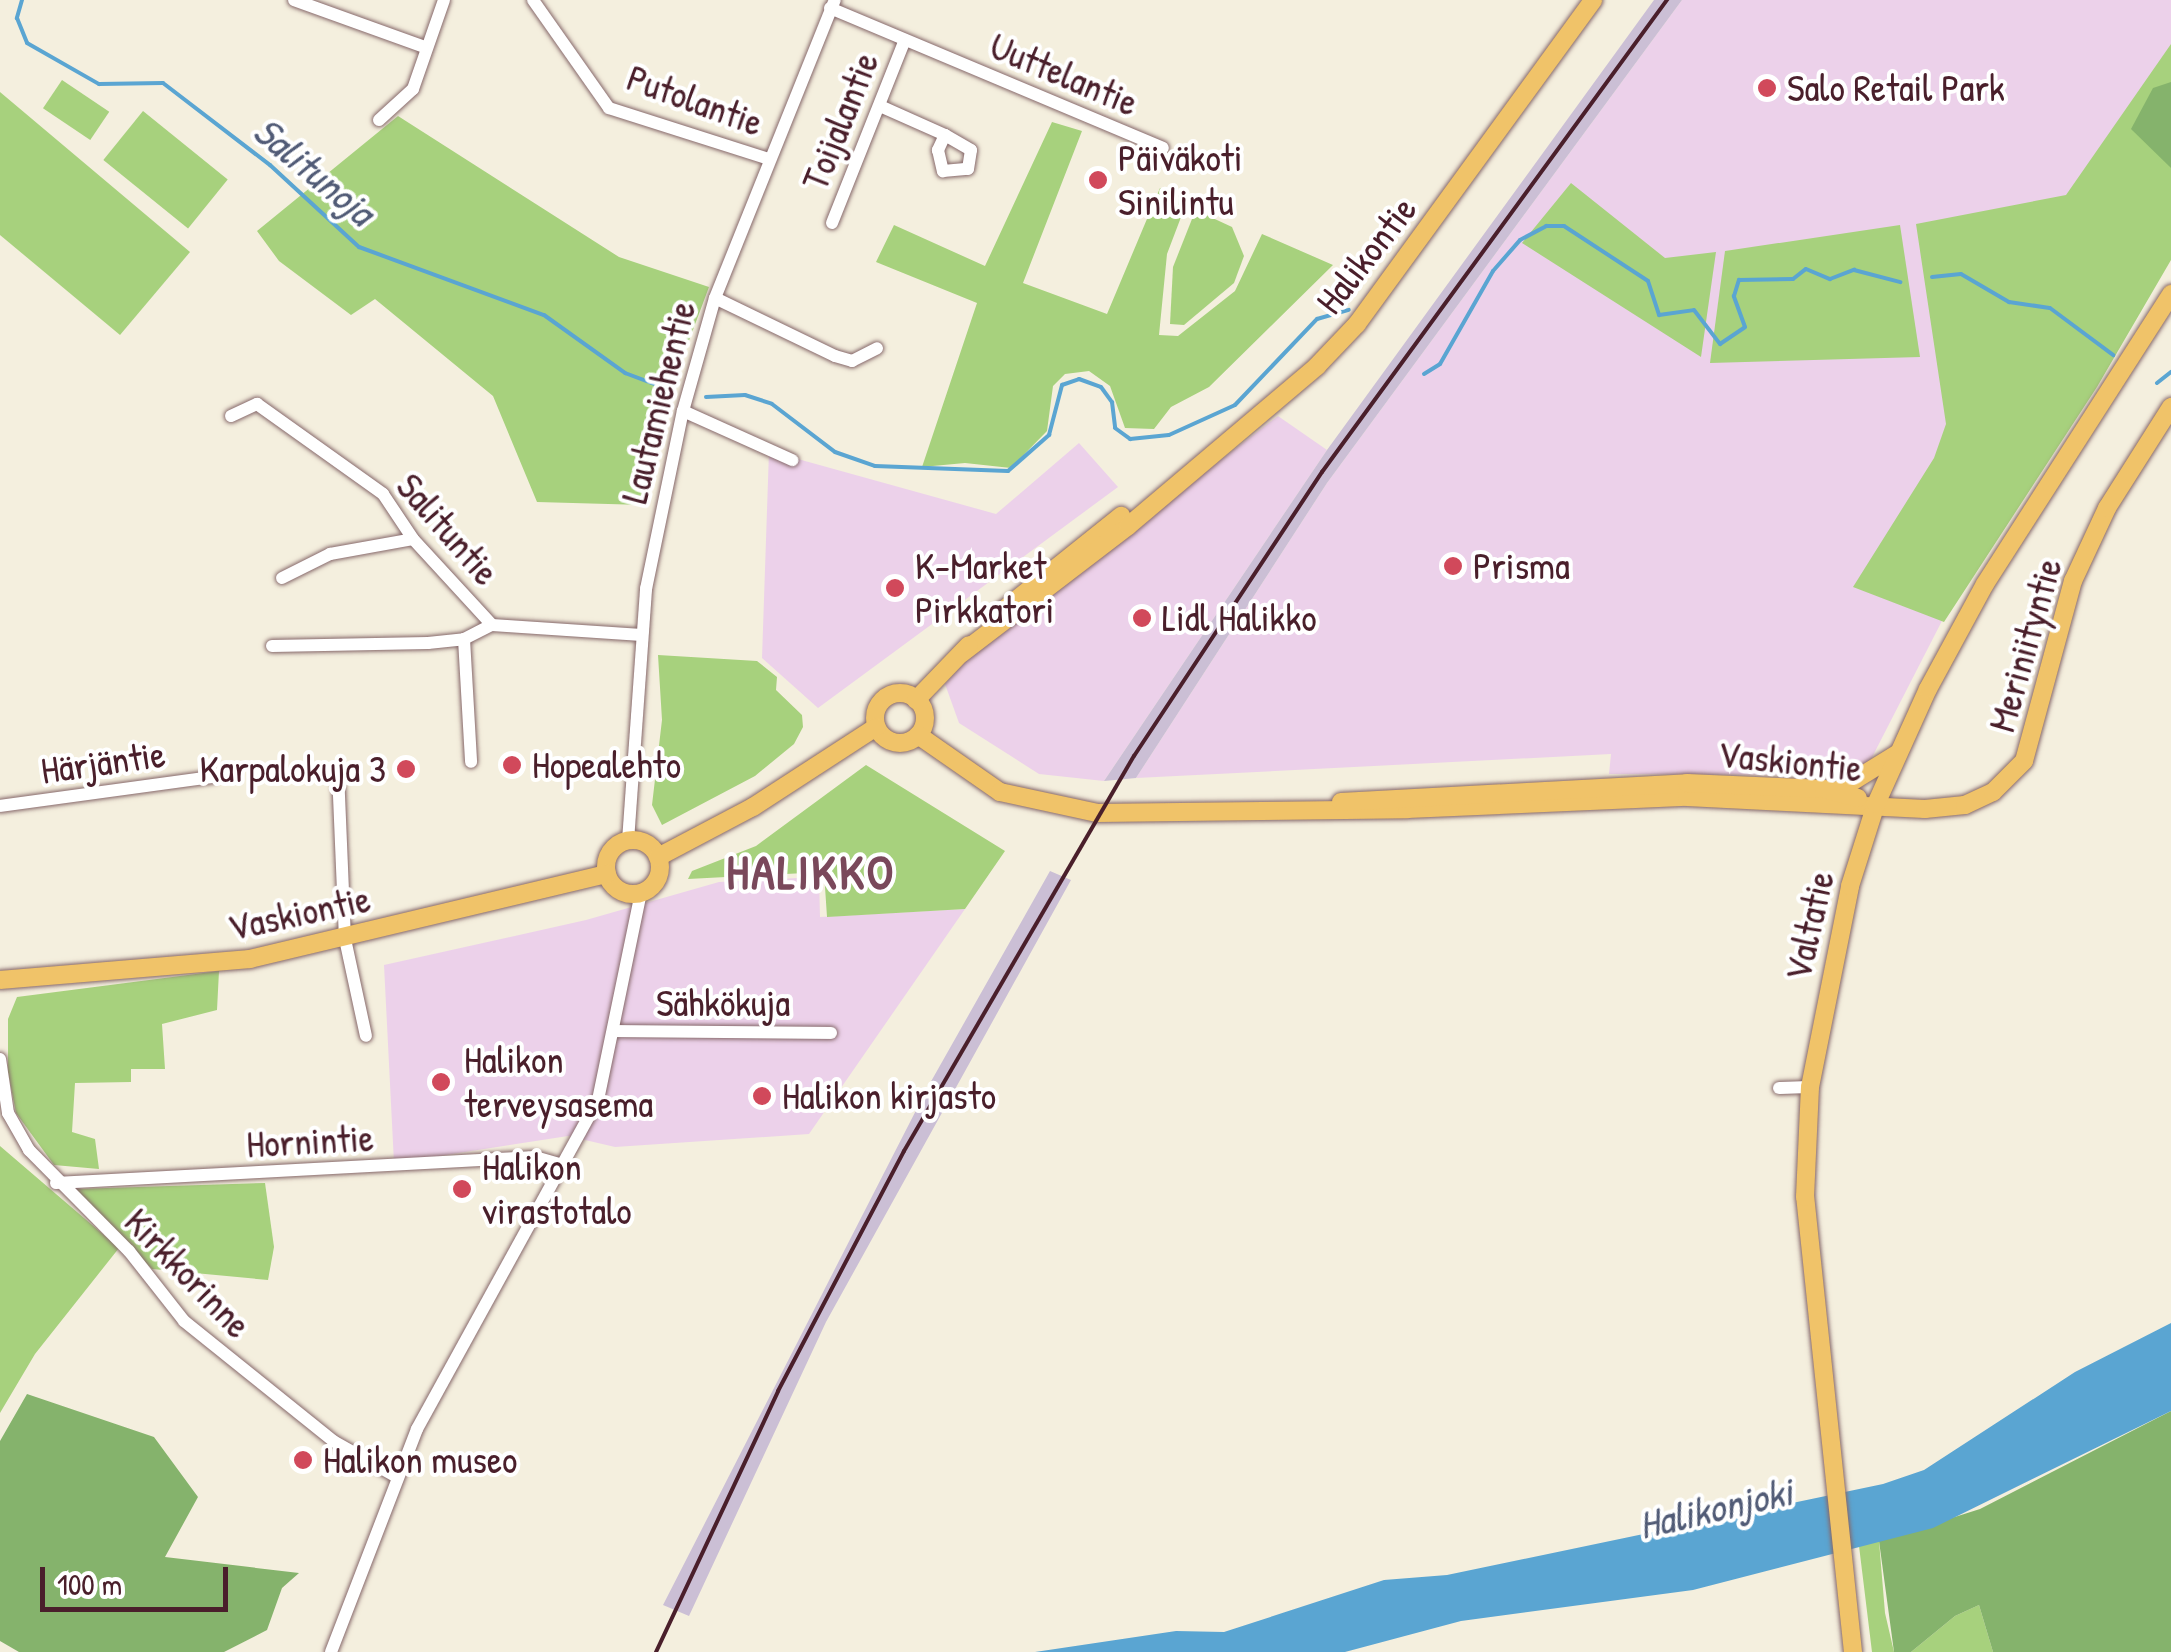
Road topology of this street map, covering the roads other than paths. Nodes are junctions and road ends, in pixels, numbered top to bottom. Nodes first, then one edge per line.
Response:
1 (294, 0) edge
2 (444, 0) edge
3 (533, 0) edge
4 (1594, 0) edge
5 (833, 4) edge
6 (905, 40) junction
7 (427, 48) junction
8 (880, 106) junction
9 (378, 120) dead end
10 (945, 135) dead end
11 (1163, 148) dead end
12 (769, 158) junction
13 (832, 224) dead end
14 (2171, 294) edge
15 (715, 298) junction
16 (878, 348) dead end
17 (2171, 406) edge
18 (683, 411) junction
19 (231, 416) dead end
20 (792, 460) dead end
21 (413, 540) junction
22 (282, 578) dead end
23 (492, 625) junction
24 (642, 635) junction
25 (464, 639) junction
26 (272, 646) dead end
27 (916, 700) junction
28 (876, 727) junction
29 (918, 736) junction
30 (1898, 754) junction
31 (471, 762) dead end
32 (338, 772) dead end
33 (213, 777) dead end
34 (1837, 791) junction
35 (1876, 804) junction
36 (0, 806) edge
37 (1321, 806) junction
38 (628, 840) junction
39 (658, 857) junction
40 (607, 874) junction
41 (641, 892) junction
42 (345, 939) junction
43 (0, 980) edge
44 (616, 1032) junction
45 (831, 1033) dead end
46 (366, 1036) dead end
47 (0, 1059) edge
48 (1810, 1086) junction
49 (1779, 1088) dead end
50 (566, 1166) junction
51 (56, 1183) junction
52 (397, 1477) junction
53 (331, 1652) edge
54 (1853, 1652) edge

1 - 7 street
2 - 7 street
3 - 12 street, Putolantie
4 - 27 main road, Halikontie
5 - 6 street, Uuttelantie
5 - 12 street, Lautamiehentie
6 - 8 street, Toijalantie
6 - 11 street, Uuttelantie
7 - 9 street
8 - 10 street
8 - 13 street, Toijalantie
12 - 15 street, Lautamiehentie
14 - 30 main road, Valtatie
15 - 16 street
15 - 18 street, Lautamiehentie
17 - 35 main road, Meriniityntie
18 - 20 street
18 - 24 street, Lautamiehentie
19 - 21 street, Salituntie
21 - 22 street
21 - 23 street, Salituntie
23 - 24 street, Salituntie
23 - 25 street
24 - 38 street, Lautamiehentie
25 - 26 street
25 - 31 street
27 - 28 main road
27 - 29 main road
28 - 29 main road
28 - 39 main road
29 - 37 main road, Vaskiontie
30 - 34 main road
30 - 35 main road, Valtatie
32 - 42 street
33 - 36 street, Härjäntie
34 - 35 main road, Vaskiontie
34 - 37 main road, Vaskiontie
35 - 37 main road, Vaskiontie
35 - 48 main road, Valtatie
38 - 39 main road
38 - 40 main road
39 - 41 main road
40 - 41 main road
40 - 42 main road, Vaskiontie
41 - 44 street
42 - 43 main road, Vaskiontie
42 - 46 street
44 - 45 street, Sähkökuja
44 - 50 street
47 - 51 street, Kirkkorinne
48 - 49 street
48 - 54 main road, Valtatie
50 - 51 street, Hornintie
50 - 52 street
51 - 52 street, Kirkkorinne
52 - 53 street

